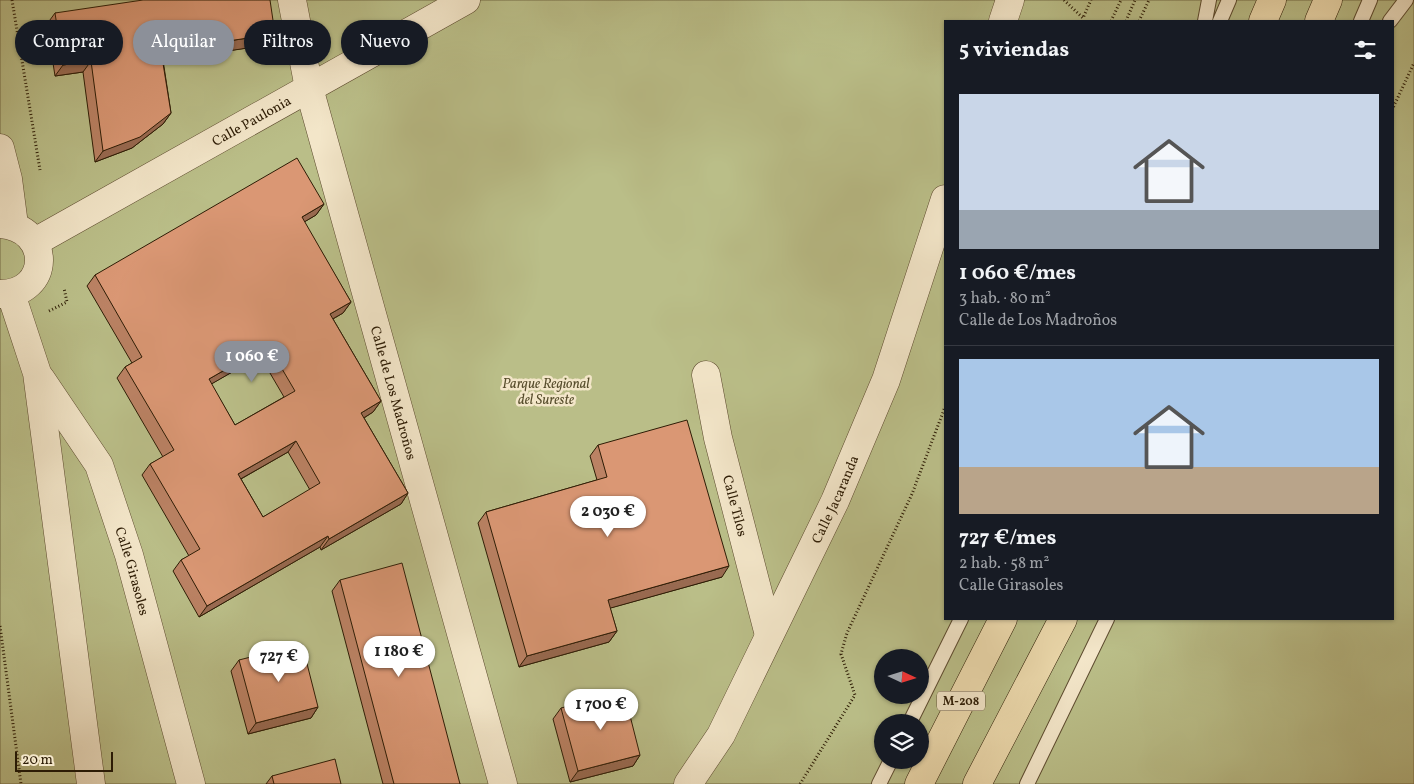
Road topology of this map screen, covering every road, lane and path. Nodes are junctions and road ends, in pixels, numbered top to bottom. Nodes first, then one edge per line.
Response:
1 (12, 0) edge
2 (292, 0) edge
3 (466, 0) edge
4 (1010, 0) edge
5 (1064, 0) edge
6 (1091, 0) edge
7 (1121, 0) edge
8 (1135, 0) edge
9 (1149, 0) edge
10 (1209, 0) edge
11 (1229, 0) edge
12 (1272, 0) edge
13 (1328, 0) edge
14 (1370, 0) edge
15 (1406, 0) edge
16 (1003, 20) edge
17 (1082, 20) edge
18 (1111, 20) edge
19 (1126, 20) edge
20 (1139, 20) edge
21 (1204, 20) edge
22 (1220, 20) edge
23 (1263, 20) edge
24 (1319, 20) edge
25 (1362, 20) edge
26 (1391, 20) edge
27 (1414, 64) edge
28 (309, 88) junction
29 (1394, 106) edge
30 (0, 148) edge
31 (40, 176) dead end
32 (944, 202) edge
33 (7, 225) edge
34 (35, 242) junction
35 (63, 285) dead end
36 (6, 294) edge
37 (66, 302) dead end
38 (37, 373) junction
39 (706, 375) dead end
40 (944, 410) edge
41 (961, 620) edge
42 (1002, 620) edge
43 (1063, 620) edge
44 (1107, 620) edge
45 (0, 626) edge
46 (769, 635) junction
47 (914, 714) edge
48 (886, 769) edge
49 (21, 784) edge
50 (90, 784) edge
51 (191, 784) edge
52 (503, 784) edge
53 (688, 784) edge
54 (800, 784) edge
55 (879, 784) edge
56 (919, 784) edge
57 (977, 784) edge
58 (1027, 784) edge

1 - 31 path
2 - 28 street, Calle de Los Madroños
3 - 28 street, Calle Paulonia
4 - 16 street
5 - 17 path
6 - 17 path
7 - 18 path
8 - 19 path
9 - 20 path
10 - 21 lane
11 - 22 lane
12 - 23 main road
13 - 24 main road
14 - 25 lane
15 - 26 lane
27 - 29 path
28 - 34 street, Calle Paulonia
28 - 52 street, Calle de Los Madroños
30 - 33 street
32 - 46 street, Calle Jacaranda
33 - 34 street
34 - 36 street
35 - 37 path
36 - 38 street, Calle Girasoles
38 - 50 street, Calle Girasoles
38 - 51 street, Calle Girasoles
39 - 46 street, Calle Tilos
40 - 54 path
41 - 47 lane
42 - 56 main road, M-208
43 - 57 main road
44 - 58 lane
45 - 49 path
46 - 53 street, Calle Jacaranda
48 - 55 lane

